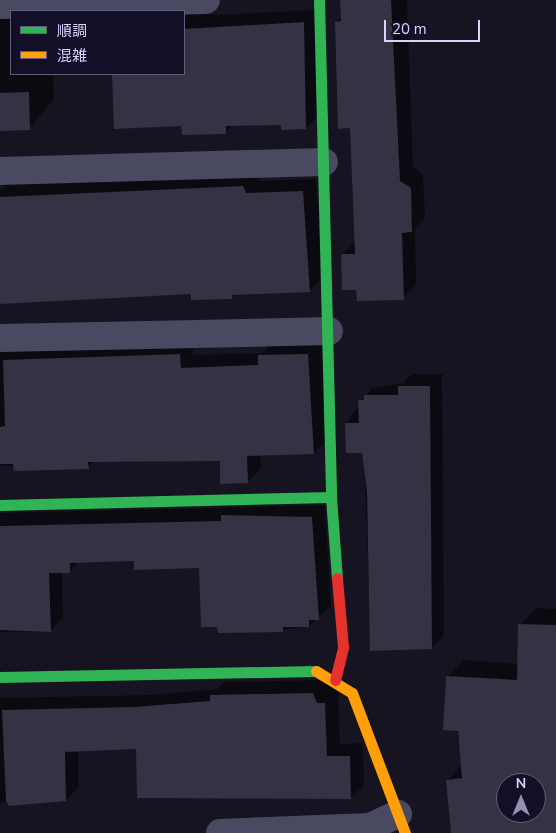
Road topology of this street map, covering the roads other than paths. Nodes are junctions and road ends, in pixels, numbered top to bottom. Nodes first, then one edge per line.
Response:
1 (206, 0) edge
2 (319, 0) edge
3 (0, 6) edge
4 (324, 162) junction
5 (0, 171) edge
6 (329, 331) junction
7 (0, 338) edge
8 (331, 497) junction
9 (0, 505) edge
10 (0, 677) edge
11 (335, 680) junction
12 (402, 823) edge
13 (220, 833) edge

1 - 3 street
2 - 4 street
4 - 5 street
4 - 6 street
6 - 7 street
6 - 8 street
8 - 9 street
8 - 11 street
10 - 11 street
11 - 12 street
12 - 13 street

